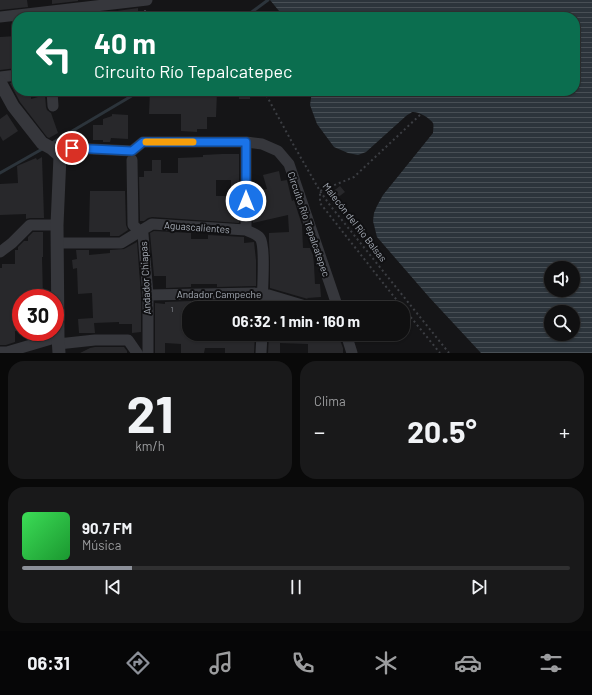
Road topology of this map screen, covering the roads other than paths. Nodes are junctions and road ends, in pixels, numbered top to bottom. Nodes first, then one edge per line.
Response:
1 (147, 0) edge
2 (43, 12) edge
3 (12, 16) edge
4 (0, 17) edge
5 (12, 79) edge
6 (1, 85) edge
7 (52, 96) edge
8 (53, 106) dead end
9 (246, 142) junction
10 (51, 149) junction
11 (132, 160) dead end
12 (57, 225) junction
13 (246, 230) junction
14 (141, 231) junction
15 (57, 242) junction
16 (0, 252) edge
17 (262, 293) junction
18 (148, 295) junction
19 (262, 301) edge
20 (289, 301) edge
21 (336, 301) edge
22 (262, 341) edge
23 (348, 341) edge
24 (58, 345) edge
25 (0, 352) edge
26 (137, 353) edge
27 (148, 353) edge
28 (261, 353) edge
29 (352, 353) edge

1 - 2 street
3 - 4 street
5 - 6 street
6 - 10 street
7 - 8 street
9 - 10 street, Circuito Río Tepalcatepec
9 - 13 street
9 - 21 street, Circuito Río Tepalcatepec
10 - 12 street
11 - 14 street, Andador Chiapas
12 - 15 street
12 - 16 street
13 - 14 street, Aguascalientes
13 - 17 street
14 - 15 street, Aguascalientes
14 - 18 street, Andador Chiapas
15 - 24 street
17 - 18 street, Andador Campeche
17 - 19 street
17 - 20 street, Andador Campeche
18 - 27 street, Andador Chiapas
22 - 28 street
23 - 29 street
24 - 25 street
24 - 26 street

